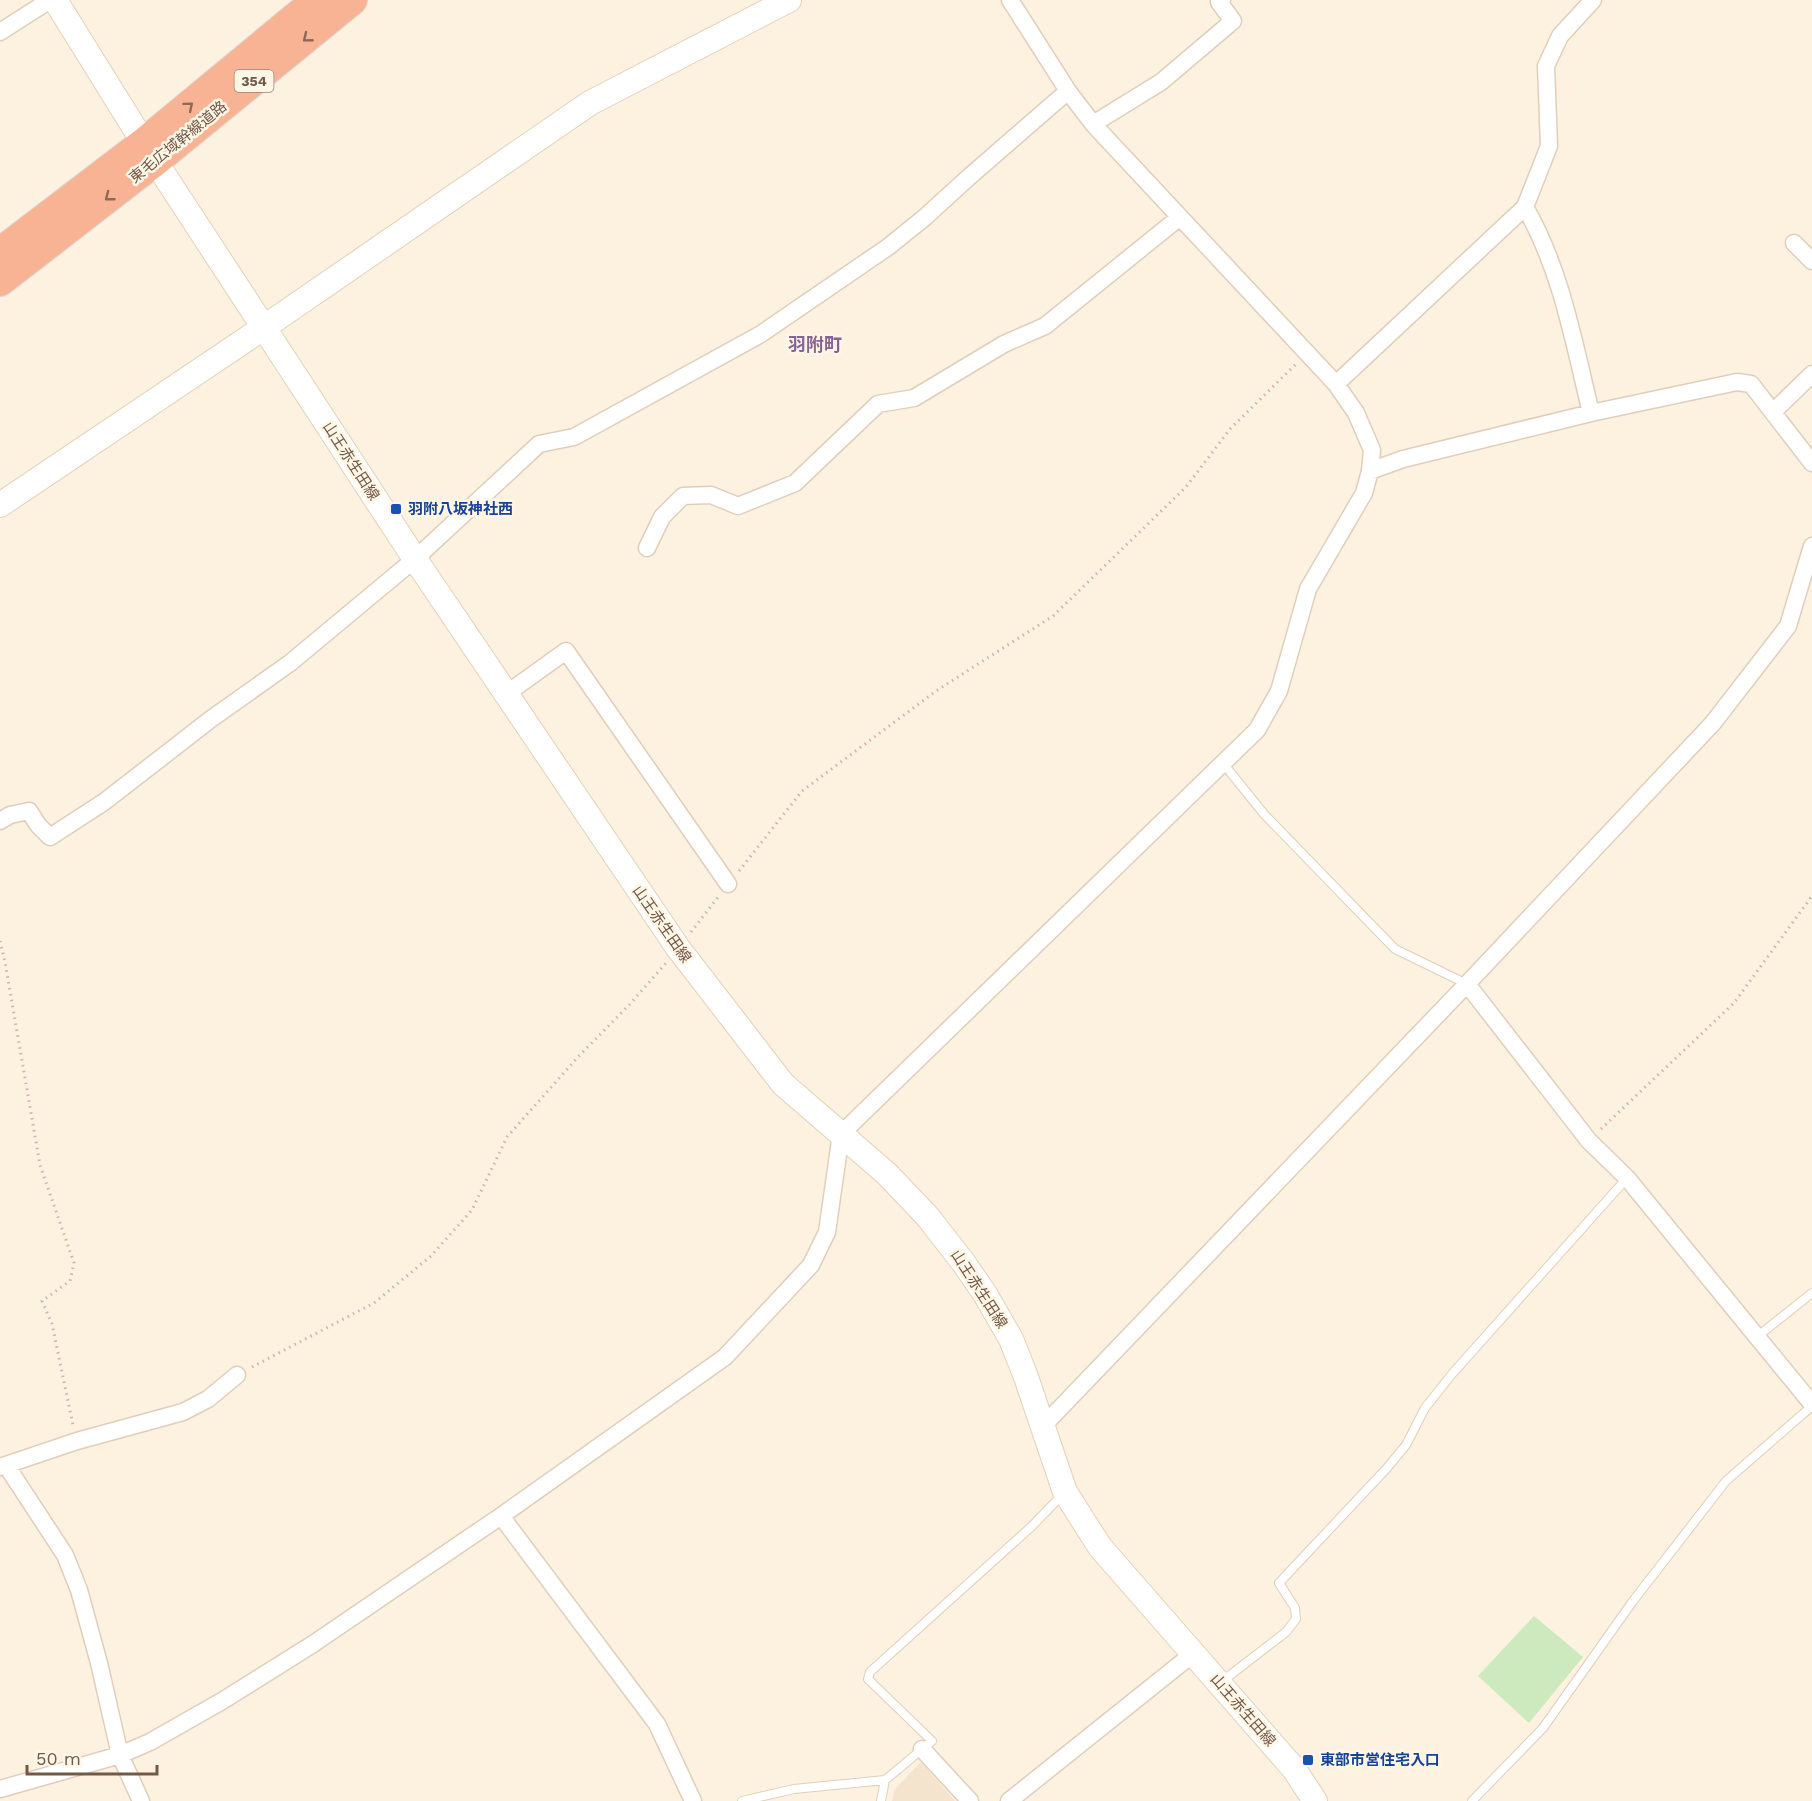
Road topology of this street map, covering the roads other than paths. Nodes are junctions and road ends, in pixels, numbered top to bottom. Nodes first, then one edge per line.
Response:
1 (50, 0) edge
2 (55, 0) edge
3 (317, 0) edge
4 (352, 0) edge
5 (789, 0) edge
6 (1010, 0) edge
7 (1222, 0) edge
8 (1593, 0) edge
9 (0, 32) edge
10 (1068, 91) junction
11 (1093, 124) junction
12 (150, 152) junction
13 (1526, 207) junction
14 (1180, 217) junction
15 (1794, 243) dead end
16 (0, 252) edge
17 (1812, 261) edge
18 (0, 281) edge
19 (263, 328) junction
20 (1812, 374) edge
21 (1336, 384) junction
22 (1591, 412) junction
23 (1773, 412) junction
24 (1812, 464) edge
25 (1370, 471) junction
26 (0, 505) edge
27 (1812, 546) edge
28 (647, 548) dead end
29 (415, 559) junction
30 (506, 694) junction
31 (1222, 762) junction
32 (0, 821) edge
33 (728, 884) road end
34 (1467, 984) junction
35 (841, 1134) junction
36 (1627, 1178) junction
37 (1812, 1293) edge
38 (1758, 1336) junction
39 (237, 1375) road end
40 (1812, 1405) edge
41 (1043, 1426) junction
42 (3, 1466) edge
43 (1065, 1492) junction
44 (501, 1516) junction
45 (1194, 1653) junction
46 (1220, 1683) junction
47 (922, 1749) junction
48 (120, 1755) junction
49 (885, 1780) junction
50 (0, 1789) edge
51 (141, 1801) edge
52 (693, 1801) edge
53 (742, 1801) edge
54 (881, 1801) edge
55 (970, 1801) edge
56 (1009, 1801) edge
57 (1315, 1801) edge
58 (1472, 1801) edge

1 - 9 street
2 - 12 main road, 山王赤生田線
12 -> 3 highway, 東毛広域幹線道路 / 354
4 -> 12 highway, 東毛広域幹線道路 / 354
5 - 19 main road
6 - 10 street
7 - 11 street
8 - 13 street
10 - 11 street
10 - 29 street
11 - 14 street
12 - 16 highway, 東毛広域幹線道路 / 354
12 -> 18 highway, 東毛広域幹線道路 / 354
12 - 19 main road, 山王赤生田線
13 - 21 street
13 - 22 street
14 - 21 street
14 - 28 street
15 - 17 street
19 - 26 main road
19 - 29 main road, 山王赤生田線
20 - 23 street
21 - 25 street
22 - 23 street
22 - 25 street
23 - 24 street
25 - 31 street
27 - 34 street
29 - 30 main road, 山王赤生田線
29 - 32 street
30 - 33 street
30 - 35 main road, 山王赤生田線
31 - 34 lane
31 - 35 street
34 - 36 street
34 - 41 street
35 - 41 main road, 山王赤生田線
35 - 44 street
36 - 38 street
36 - 46 lane
37 - 38 lane
38 - 40 street
39 - 42 street
40 - 58 lane
41 - 43 main road, 山王赤生田線
42 - 48 street
43 - 45 main road, 山王赤生田線
43 - 47 lane
44 - 48 street
44 - 52 street
45 - 46 main road, 山王赤生田線
45 - 56 street
46 - 57 main road, 山王赤生田線
47 - 49 lane
47 - 55 street
48 - 50 street
48 - 51 street
49 - 53 lane
49 - 54 lane

